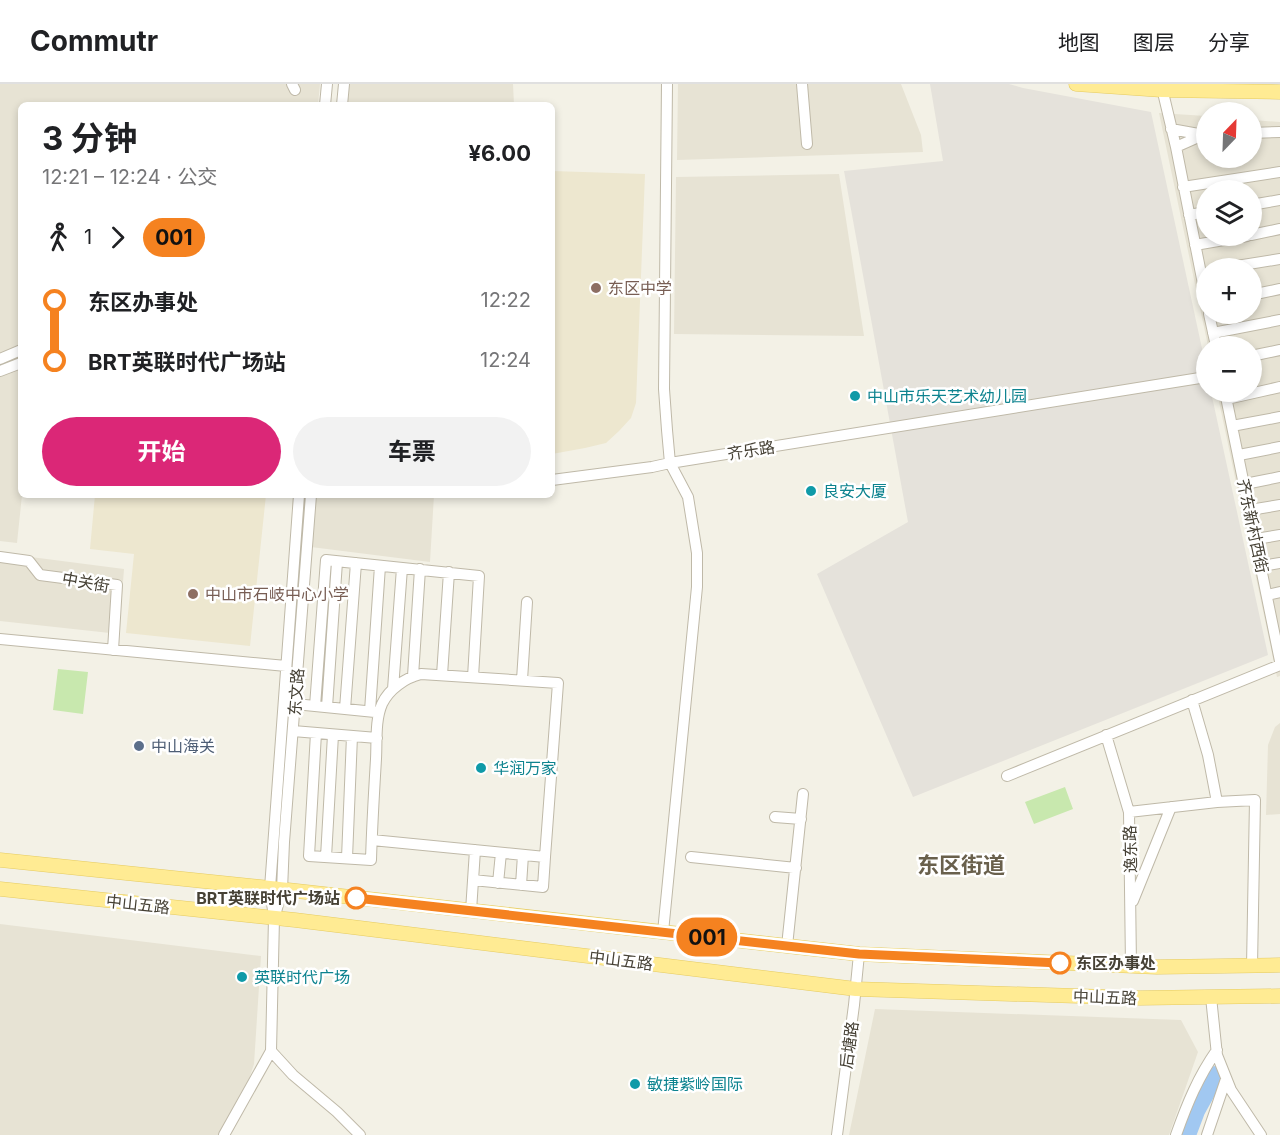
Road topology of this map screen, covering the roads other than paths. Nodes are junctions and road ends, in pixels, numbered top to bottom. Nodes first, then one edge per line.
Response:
1 (327, 84) edge
2 (344, 84) edge
3 (667, 84) edge
4 (802, 84) edge
5 (1076, 84) edge
6 (1162, 87) edge
7 (1280, 92) edge
8 (325, 102) edge
9 (342, 102) edge
10 (1171, 129) junction
11 (1280, 132) edge
12 (1196, 133) edge
13 (1262, 133) edge
14 (1196, 139) edge
15 (807, 144) dead end
16 (1176, 147) junction
17 (1280, 172) edge
18 (1183, 187) junction
19 (1280, 200) edge
20 (1262, 203) edge
21 (1196, 214) edge
22 (1189, 215) junction
23 (1280, 229) edge
24 (1262, 232) edge
25 (1195, 245) joint
26 (1199, 258) edge
27 (1280, 259) edge
28 (1262, 262) edge
29 (1280, 289) edge
30 (1262, 293) edge
31 (1280, 320) edge
32 (1211, 324) edge
33 (1213, 333) junction
34 (1214, 336) edge
35 (1280, 350) edge
36 (18, 351) edge
37 (1262, 354) edge
38 (0, 359) edge
39 (18, 364) edge
40 (0, 371) edge
41 (1196, 379) edge
42 (1280, 387) edge
43 (1262, 390) edge
44 (1228, 402) edge
45 (1280, 417) edge
46 (1233, 426) junction
47 (1280, 447) edge
48 (1239, 455) junction
49 (670, 463) junction
50 (1280, 477) edge
51 (555, 480) edge
52 (1245, 484) junction
53 (299, 498) edge
54 (311, 498) edge
55 (1280, 504) edge
56 (1250, 510) junction
57 (1280, 535) edge
58 (1256, 539) junction
59 (0, 557) edge
60 (356, 563) junction
61 (1280, 563) edge
62 (380, 566) junction
63 (1262, 566) junction
64 (402, 568) junction
65 (420, 569) junction
66 (449, 572) junction
67 (1280, 592) edge
68 (1267, 595) junction
69 (527, 602) dead end
70 (0, 639) edge
71 (113, 650) junction
72 (1280, 663) edge
73 (286, 666) junction
74 (442, 675) junction
75 (413, 676) junction
76 (473, 677) junction
77 (522, 680) junction
78 (393, 689) junction
79 (1192, 700) junction
80 (295, 704) junction
81 (321, 707) junction
82 (345, 709) junction
83 (375, 712) junction
84 (293, 731) junction
85 (316, 733) junction
86 (333, 735) junction
87 (1106, 735) junction
88 (352, 736) junction
89 (377, 738) junction
90 (1007, 776) dead end
91 (803, 794) dead end
92 (1217, 802) junction
93 (1172, 807) junction
94 (1129, 812) junction
95 (775, 817) dead end
96 (801, 819) junction
97 (372, 840) junction
98 (475, 850) junction
99 (501, 853) junction
100 (523, 855) junction
101 (326, 857) junction
102 (545, 857) junction
103 (691, 857) dead end
104 (347, 858) junction
105 (0, 860) edge
106 (796, 868) junction
107 (473, 880) junction
108 (498, 883) junction
109 (521, 885) junction
110 (0, 889) edge
111 (276, 889) junction
112 (1131, 906) junction
113 (471, 911) junction
114 (274, 918) junction
115 (663, 933) junction
116 (787, 946) junction
117 (859, 954) junction
118 (1280, 965) edge
119 (1131, 966) junction
120 (1252, 966) junction
121 (856, 989) junction
122 (1280, 996) edge
123 (1210, 997) junction
124 (1217, 1050) junction
125 (271, 1051) junction
126 (1226, 1079) junction
127 (224, 1135) edge
128 (360, 1135) edge
129 (837, 1135) edge
130 (1176, 1135) edge
131 (1207, 1135) edge
132 (1261, 1135) edge

1 - 8 street
2 - 9 street
3 - 49 street
4 - 15 street
5 - 6 main road
6 - 7 main road
6 - 10 street
10 - 12 street
10 - 16 street
11 - 13 street
14 - 16 street
16 - 18 street
17 - 18 street
18 - 22 street
19 - 20 street
21 - 22 street
22 - 25 street
23 - 24 street
25 - 26 street
27 - 28 street
29 - 30 street
31 - 33 street
32 - 33 street
33 - 34 street
35 - 37 street
36 - 38 street
39 - 40 street
41 - 49 street, 齐乐路
42 - 43 street
44 - 46 street, 齐东新村西街
45 - 46 street
46 - 48 street, 齐东新村西街
47 - 48 street
48 - 52 street, 齐东新村西街
49 - 51 street, 齐乐路
49 - 115 street
50 - 52 street
52 - 56 street, 齐东新村西街
53 - 73 street, 东文路
54 - 80 street, 东文路
55 - 56 street
56 - 58 street, 齐东新村西街
57 - 58 street
58 - 63 street, 齐东新村西街
59 - 71 street, 中关街
60 - 62 street
60 - 81 street
60 - 82 street
61 - 63 street
62 - 64 street
62 - 83 street
63 - 68 street, 齐东新村西街
64 - 65 street
64 - 78 street
65 - 66 street
65 - 75 street
66 - 74 street
66 - 76 street
67 - 68 street
68 - 72 street, 齐东新村西街
69 - 77 street
70 - 71 street
71 - 73 street
72 - 79 street
73 - 111 street, 东文路
74 - 75 street
74 - 76 street
75 - 78 street
76 - 77 street
77 - 102 street
78 - 83 street
79 - 87 street
79 - 92 street
80 - 81 street
80 - 84 street, 东文路
81 - 82 street
82 - 83 street
83 - 89 street
84 - 85 street
84 - 111 street, 东文路
85 - 86 street
85 - 101 street
86 - 88 street
86 - 101 street
87 - 90 street
87 - 94 street, 逸东路
88 - 89 street
88 - 104 street
89 - 97 street
91 - 96 street
92 - 93 street
92 - 120 street
93 - 94 street
93 - 112 street
94 - 112 street, 逸东路
95 - 96 street
96 - 106 street
97 - 98 street
97 - 104 street
98 - 99 street
98 - 107 street
99 - 100 street
99 - 108 street
100 - 102 street
100 - 109 street
101 - 104 street
102 - 109 street
103 - 106 street
105 - 111 main road, 中山五路
106 - 116 street
107 - 108 street
107 - 113 street
108 - 109 street
110 - 114 main road, 中山五路
111 - 113 main road, 中山五路
111 - 114 street
112 - 119 street, 逸东路
113 - 115 main road, 中山五路
114 - 121 main road, 中山五路
114 - 125 street
115 - 116 main road, 中山五路
116 - 117 main road, 中山五路
117 - 119 main road, 中山五路
117 - 121 street, 后塘路
118 - 120 main road, 中山五路
119 - 120 main road, 中山五路
121 - 123 main road, 中山五路
121 - 129 street, 后塘路
122 - 123 main road, 中山五路
123 - 124 street
124 - 126 street
124 - 130 street
125 - 127 street
125 - 128 street
126 - 131 street
126 - 132 street

